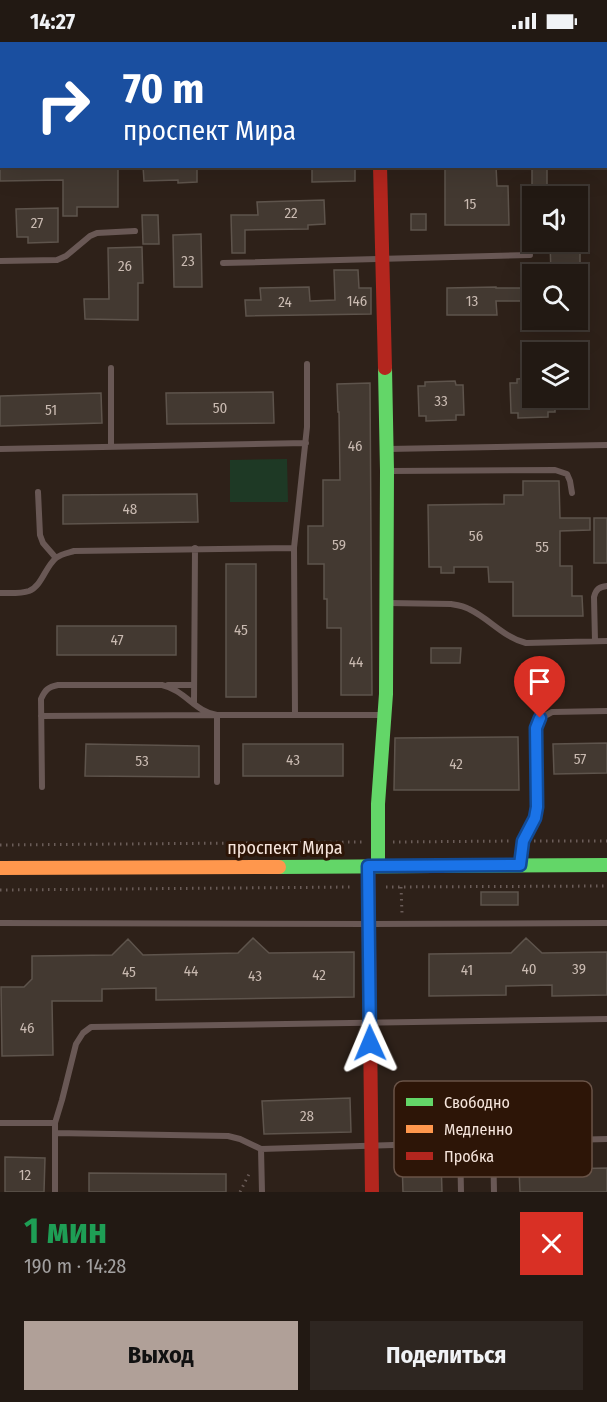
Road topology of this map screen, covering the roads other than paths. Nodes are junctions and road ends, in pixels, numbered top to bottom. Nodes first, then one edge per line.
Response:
1 (380, 168) edge
2 (135, 231) dead end
3 (530, 255) dead end
4 (383, 258) junction
5 (0, 261) edge
6 (223, 263) dead end
7 (307, 364) dead end
8 (111, 368) dead end
9 (306, 443) junction
10 (607, 445) edge
11 (111, 447) junction
12 (0, 449) edge
13 (387, 449) junction
14 (387, 471) junction
15 (38, 492) dead end
16 (572, 493) dead end
17 (195, 548) junction
18 (294, 548) junction
19 (56, 558) junction
20 (607, 586) edge
21 (0, 593) edge
22 (386, 603) junction
23 (595, 641) junction
24 (607, 641) edge
25 (162, 685) junction
26 (194, 685) junction
27 (194, 704) junction
28 (607, 711) edge
29 (217, 715) junction
30 (295, 715) junction
31 (385, 715) junction
32 (41, 716) junction
33 (217, 782) dead end
34 (42, 787) dead end
35 (520, 865) junction
36 (607, 865) edge
37 (373, 866) junction
38 (0, 868) edge
39 (0, 923) edge
40 (607, 923) edge
41 (369, 924) junction
42 (607, 1019) edge
43 (370, 1022) junction
44 (0, 1123) edge
45 (55, 1123) junction
46 (55, 1133) junction
47 (592, 1139) edge
48 (607, 1139) edge
49 (394, 1145) edge
50 (371, 1146) junction
51 (261, 1149) junction
52 (461, 1177) edge
53 (494, 1177) edge
54 (55, 1192) edge
55 (262, 1192) edge
56 (372, 1192) edge
57 (461, 1192) edge
58 (494, 1192) edge

1 - 4 street
2 - 5 lane
3 - 4 lane
4 - 6 lane
4 - 13 street
7 - 9 lane
8 - 11 lane
9 - 11 lane
9 - 18 lane
10 - 13 lane
11 - 12 lane
13 - 14 street
14 - 16 lane
14 - 22 street
15 - 19 lane
17 - 18 lane
17 - 19 lane
17 - 26 lane
18 - 30 lane
19 - 21 lane
20 - 23 lane
22 - 23 lane
22 - 31 street
23 - 24 lane
25 - 26 lane
25 - 27 lane
25 - 32 lane
26 - 27 lane
27 - 29 lane
28 - 35 lane
29 - 30 lane
29 - 32 lane
29 - 33 lane
30 - 31 lane
31 - 37 street
32 - 34 lane
35 - 36 street, проспект Мира
35 - 37 street, проспект Мира
37 - 38 street, проспект Мира
37 - 41 street
39 - 41 lane
40 - 41 lane
41 - 43 street
42 - 43 lane
43 - 45 lane
43 - 50 street
44 - 45 lane
45 - 46 lane
46 - 51 lane
46 - 54 lane
47 - 48 lane
49 - 50 lane
50 - 51 lane
50 - 56 street
51 - 55 lane
52 - 57 lane
53 - 58 lane

